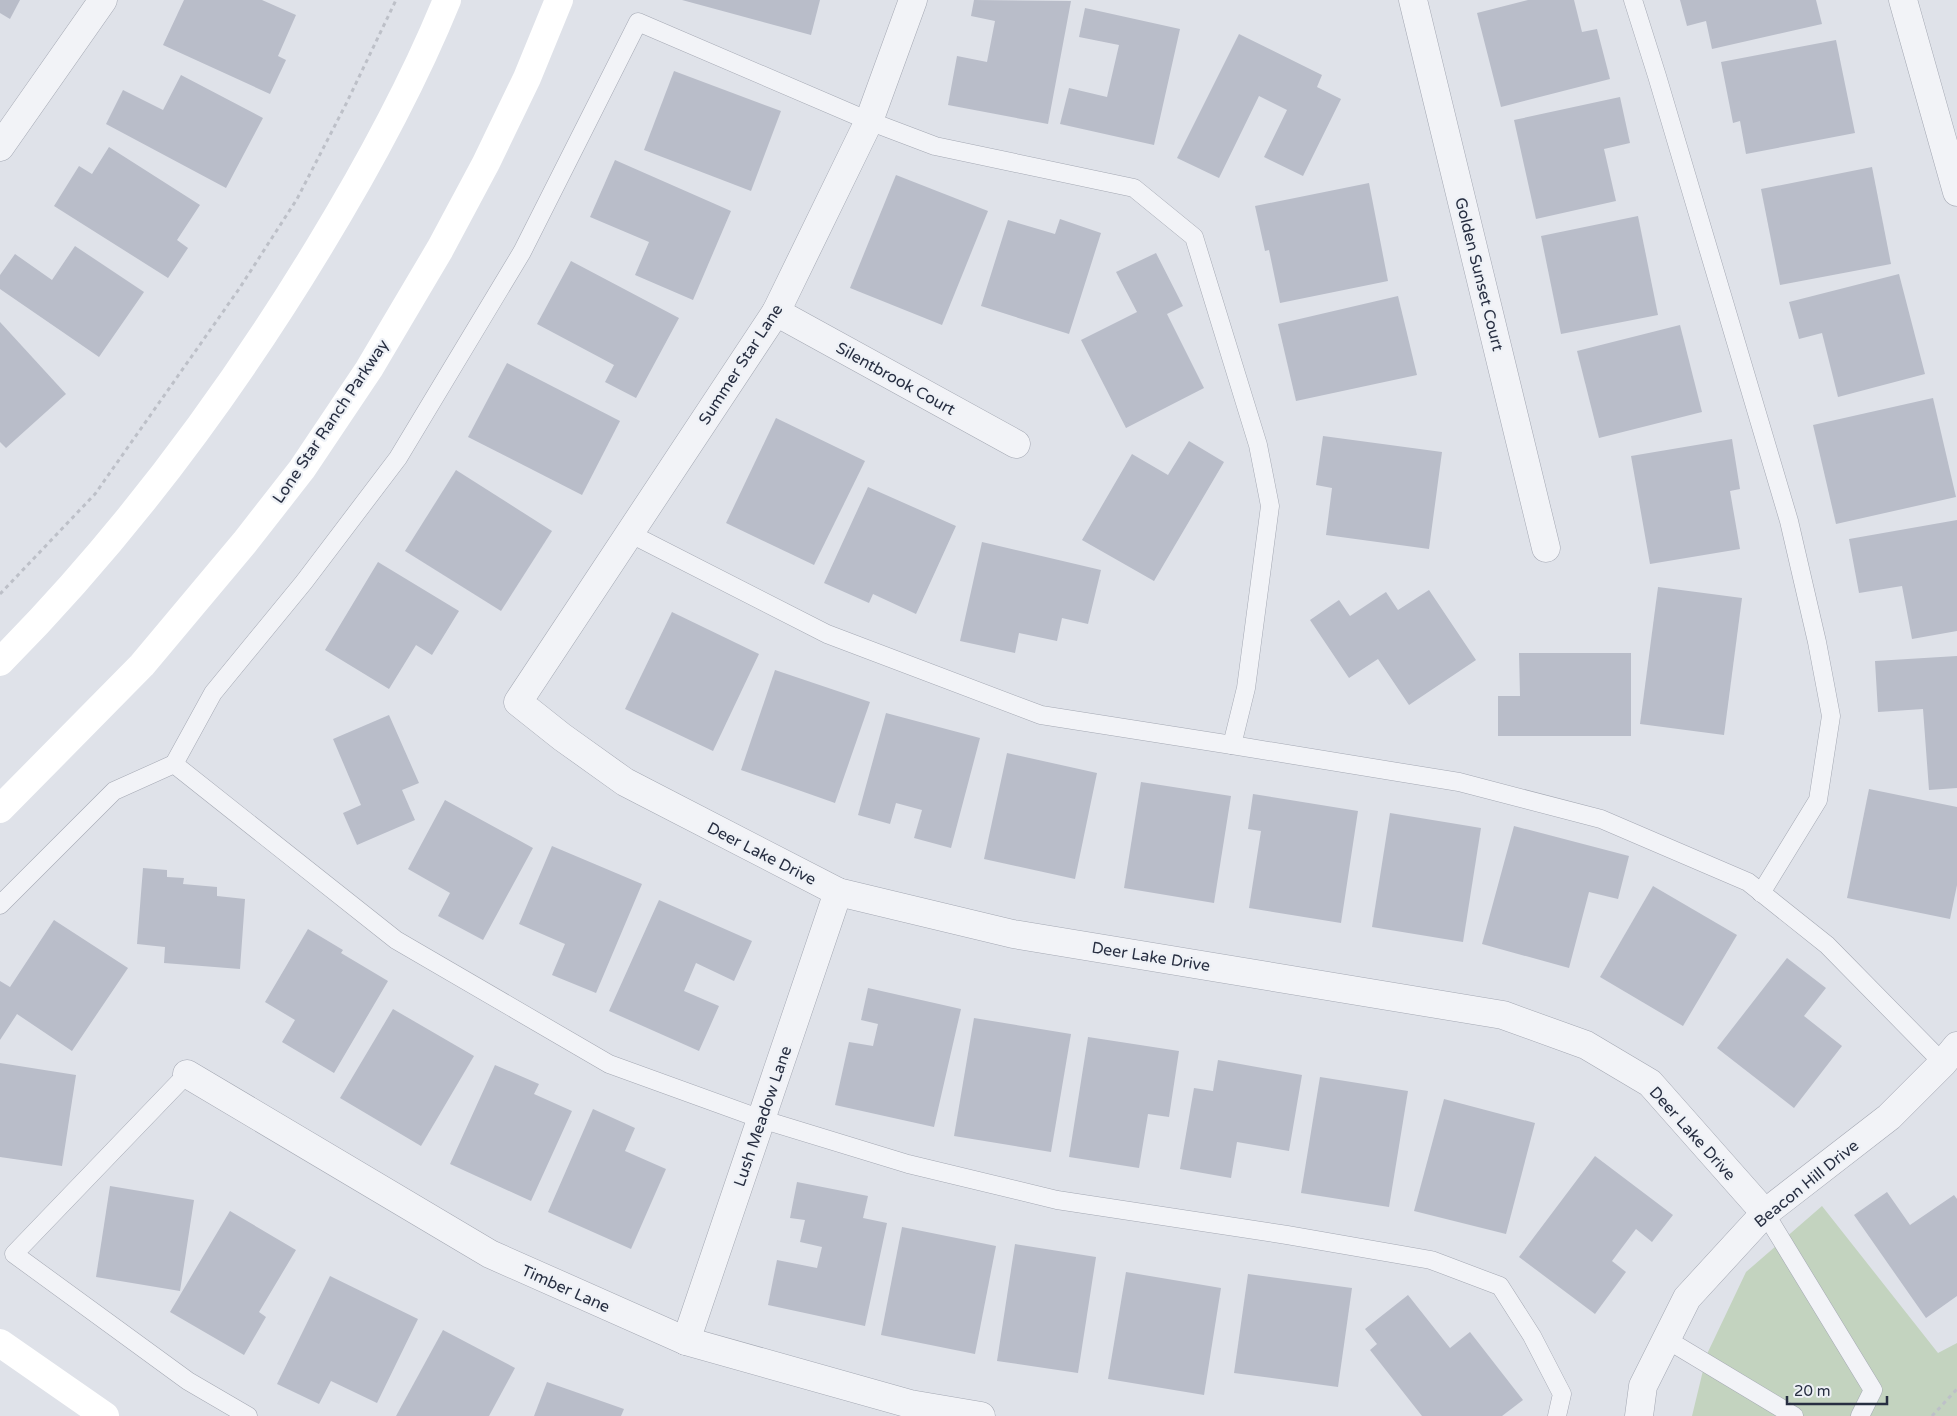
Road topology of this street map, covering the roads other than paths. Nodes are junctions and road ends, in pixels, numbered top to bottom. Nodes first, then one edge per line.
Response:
1 (103, 0) edge
2 (447, 0) edge
3 (559, 0) edge
4 (913, 0) edge
5 (1413, 0) edge
6 (1633, 0) edge
7 (1903, 0) edge
8 (869, 121) junction
9 (0, 147) edge
10 (1957, 192) edge
11 (776, 312) junction
12 (1016, 444) dead end
13 (629, 533) junction
14 (1546, 548) dead end
15 (0, 662) edge
16 (518, 702) joint
17 (1232, 745) junction
18 (174, 764) junction
19 (0, 809) edge
20 (838, 892) junction
21 (1761, 892) junction
22 (0, 905) edge
23 (1950, 1055) edge
24 (187, 1074) joint
25 (761, 1119) junction
26 (1765, 1214) junction
27 (7, 1249) edge
28 (1666, 1339) junction
29 (686, 1340) junction
30 (0, 1344) edge
31 (105, 1416) edge
32 (248, 1416) edge
33 (981, 1416) edge
34 (1557, 1416) edge
35 (1639, 1416) edge
36 (1794, 1416) edge
37 (1860, 1416) edge

1 - 9 street
2 - 15 main road
3 - 19 main road, Lone Star Ranch Parkway
4 - 8 street, Summer Star Lane
5 - 14 street, Golden Sunset Court
6 - 21 lane
7 - 10 street
8 - 11 street, Summer Star Lane
8 - 17 lane
8 - 18 lane
11 - 12 street, Silentbrook Court
11 - 13 street, Summer Star Lane
13 - 16 street, Summer Star Lane
13 - 17 lane
16 - 20 street, Deer Lake Drive
17 - 21 lane
18 - 22 lane
18 - 25 lane
20 - 25 street, Lush Meadow Lane
20 - 26 street, Deer Lake Drive
21 - 23 lane
23 - 26 street, Beacon Hill Drive
24 - 27 lane
24 - 29 street, Timber Lane
25 - 29 street, Lush Meadow Lane
25 - 34 lane
26 - 28 street, Beacon Hill Drive
26 - 37 lane
27 - 32 lane
28 - 35 street, Beacon Hill Drive
28 - 36 lane
29 - 33 street, Timber Lane
30 - 31 main road

